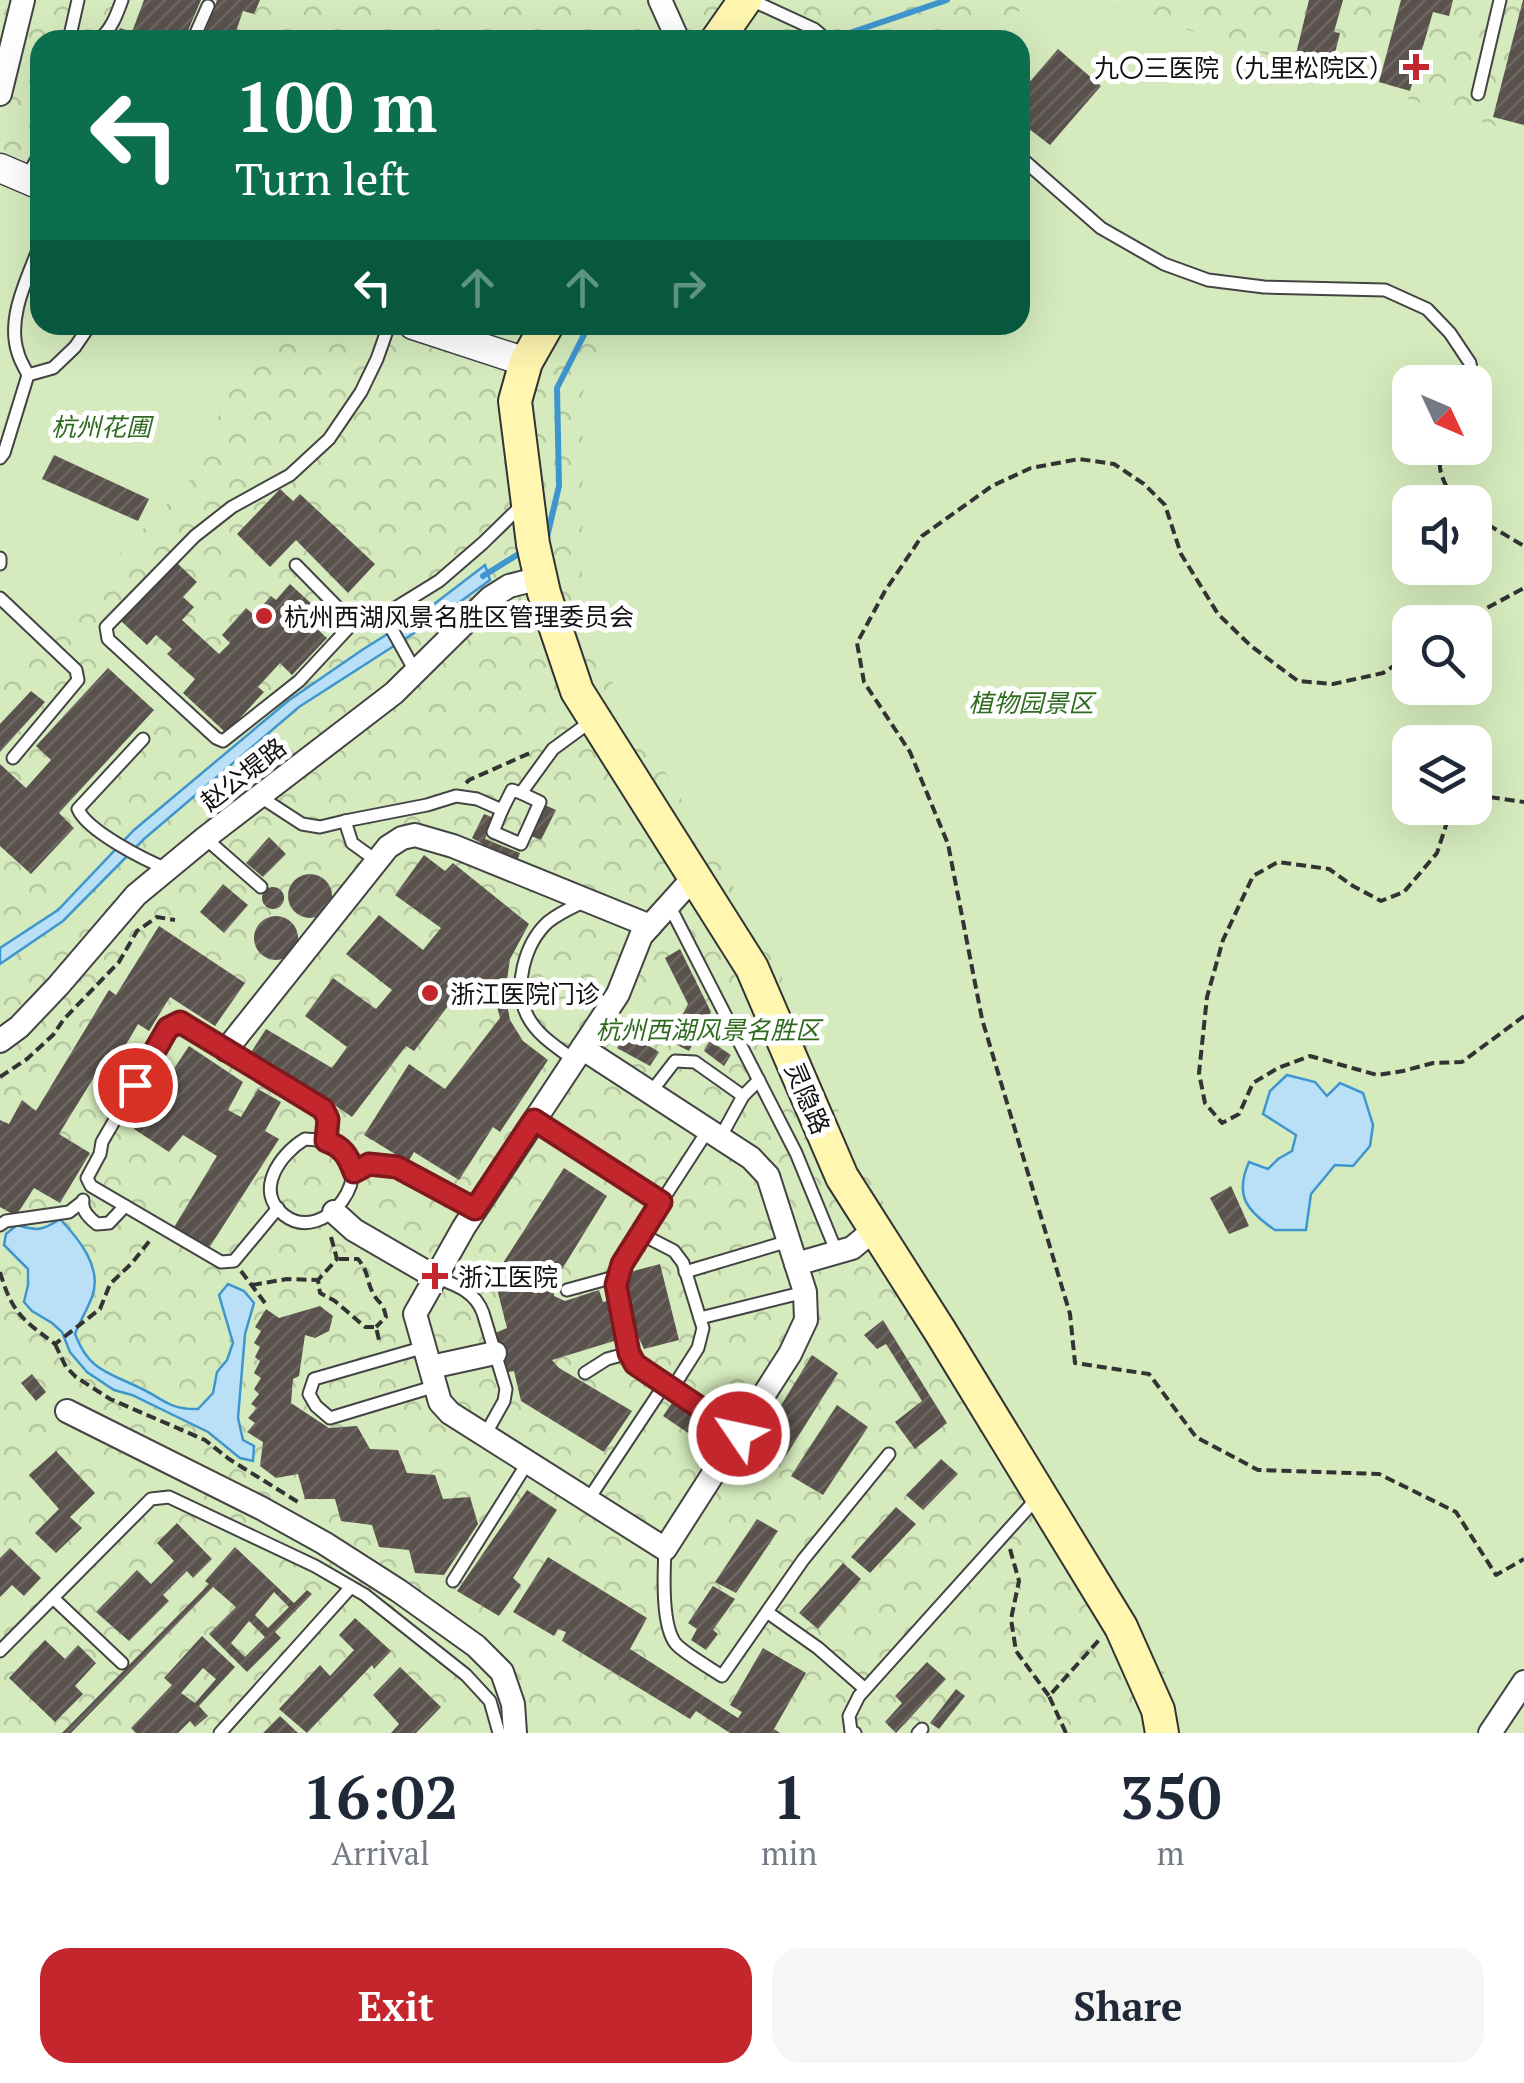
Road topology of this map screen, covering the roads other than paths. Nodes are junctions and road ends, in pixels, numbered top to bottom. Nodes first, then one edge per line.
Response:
1 (23, 0) edge
2 (78, 0) edge
3 (122, 0) edge
4 (660, 0) edge
5 (748, 0) edge
6 (1500, 0) edge
7 (208, 6) dead end
8 (73, 30) edge
9 (107, 30) edge
10 (197, 30) edge
11 (674, 30) edge
12 (726, 30) edge
13 (810, 30) edge
14 (0, 94) edge
15 (1478, 94) dead end
16 (1030, 165) edge
17 (30, 271) edge
18 (83, 335) edge
19 (385, 335) edge
20 (444, 335) edge
21 (541, 335) edge
22 (526, 362) junction
23 (1470, 365) edge
24 (28, 375) junction
25 (0, 458) edge
26 (527, 500) junction
27 (296, 565) dead end
28 (540, 578) junction
29 (0, 598) edge
30 (388, 621) junction
31 (354, 622) junction
32 (415, 672) junction
33 (594, 718) junction
34 (143, 739) dead end
35 (12, 758) dead end
36 (521, 793) junction
37 (259, 796) junction
38 (502, 810) junction
39 (345, 821) junction
40 (205, 838) junction
41 (376, 861) junction
42 (167, 869) junction
43 (694, 876) junction
44 (261, 887) dead end
45 (586, 900) junction
46 (669, 904) junction
47 (650, 926) junction
48 (0, 1040) edge
49 (226, 1050) junction
50 (578, 1054) junction
51 (759, 1080) junction
52 (650, 1092) junction
53 (743, 1096) junction
54 (534, 1120) junction
55 (714, 1134) junction
56 (326, 1141) junction
57 (354, 1172) junction
58 (92, 1186) junction
59 (82, 1202) junction
60 (661, 1202) junction
61 (125, 1206) junction
62 (278, 1208) junction
63 (475, 1209) junction
64 (329, 1215) junction
65 (0, 1225) edge
66 (875, 1229) junction
67 (640, 1234) junction
68 (789, 1241) junction
69 (837, 1252) junction
70 (796, 1264) junction
71 (685, 1272) junction
72 (618, 1276) junction
73 (435, 1277) junction
74 (567, 1290) dead end
75 (806, 1292) junction
76 (700, 1318) junction
77 (495, 1353) junction
78 (629, 1353) junction
79 (431, 1367) junction
80 (584, 1372) dead end
81 (668, 1387) junction
82 (67, 1411) dead end
83 (739, 1434) junction
84 (485, 1435) junction
85 (889, 1454) dead end
86 (528, 1462) junction
87 (1040, 1494) junction
88 (588, 1500) junction
89 (665, 1549) junction
90 (453, 1581) dead end
91 (351, 1587) junction
92 (53, 1598) junction
93 (767, 1612) junction
94 (0, 1652) edge
95 (122, 1663) dead end
96 (1524, 1682) edge
97 (865, 1689) junction
98 (220, 1733) edge
99 (499, 1733) edge
100 (515, 1733) edge
101 (855, 1733) edge
102 (1162, 1733) edge
103 (1490, 1733) edge

1 - 14 street
2 - 8 lane
3 - 9 lane
4 - 11 street
5 - 12 main road
5 - 13 lane
6 - 15 lane
7 - 10 lane
16 - 23 lane
17 - 24 lane
18 - 24 lane
19 - 31 lane
20 - 22 street
21 - 22 main road, 灵隐路
22 - 26 main road, 灵隐路
24 - 25 lane
26 - 28 main road, 灵隐路
26 - 30 lane
27 - 31 lane
28 - 32 street, 赵公堤路
28 - 33 main road, 灵隐路
29 - 35 lane
30 - 31 lane
30 - 32 lane
32 - 37 street, 赵公堤路
33 - 36 lane
33 - 43 main road, 灵隐路
34 - 42 lane
36 - 38 lane
36 - 38 lane
37 - 39 lane
37 - 40 street, 赵公堤路
38 - 39 lane
39 - 41 lane
40 - 42 street, 赵公堤路
40 - 44 lane
41 - 45 street
41 - 49 street
42 - 48 street, 赵公堤路
43 - 46 street
43 - 66 main road, 灵隐路
45 - 47 street
45 - 50 lane
46 - 47 street
46 - 51 lane
47 - 50 street
49 - 56 lane
49 - 58 lane
50 - 52 street
50 - 54 street
51 - 53 lane
51 - 69 lane
52 - 53 lane
52 - 55 street
53 - 55 lane
54 - 60 lane
54 - 63 street
55 - 60 lane
55 - 68 street
56 - 57 lane
56 - 62 lane
57 - 63 lane
57 - 64 lane
58 - 59 lane
58 - 61 lane
59 - 61 lane
59 - 65 lane
60 - 67 lane
61 - 62 lane
62 - 64 lane
63 - 73 street
64 - 73 street
66 - 69 street
66 - 87 main road, 灵隐路
67 - 71 lane
67 - 72 lane
68 - 70 street
68 - 71 lane
69 - 70 street
70 - 75 street
71 - 76 lane
72 - 74 lane
72 - 78 lane
73 - 77 lane
73 - 79 street
75 - 76 lane
75 - 83 street
76 - 81 lane
77 - 79 street
77 - 84 lane
78 - 80 lane
78 - 81 lane
79 - 79 lane
79 - 84 street
81 - 83 lane
81 - 88 lane
82 - 100 street
83 - 89 street
84 - 86 street
85 - 93 lane
86 - 88 street
86 - 90 lane
87 - 97 lane
87 - 102 main road, 灵隐路
88 - 89 street
89 - 93 lane
91 - 92 lane
91 - 98 lane
91 - 99 lane
92 - 94 lane
92 - 95 lane
93 - 97 lane
96 - 103 street
97 - 101 lane

